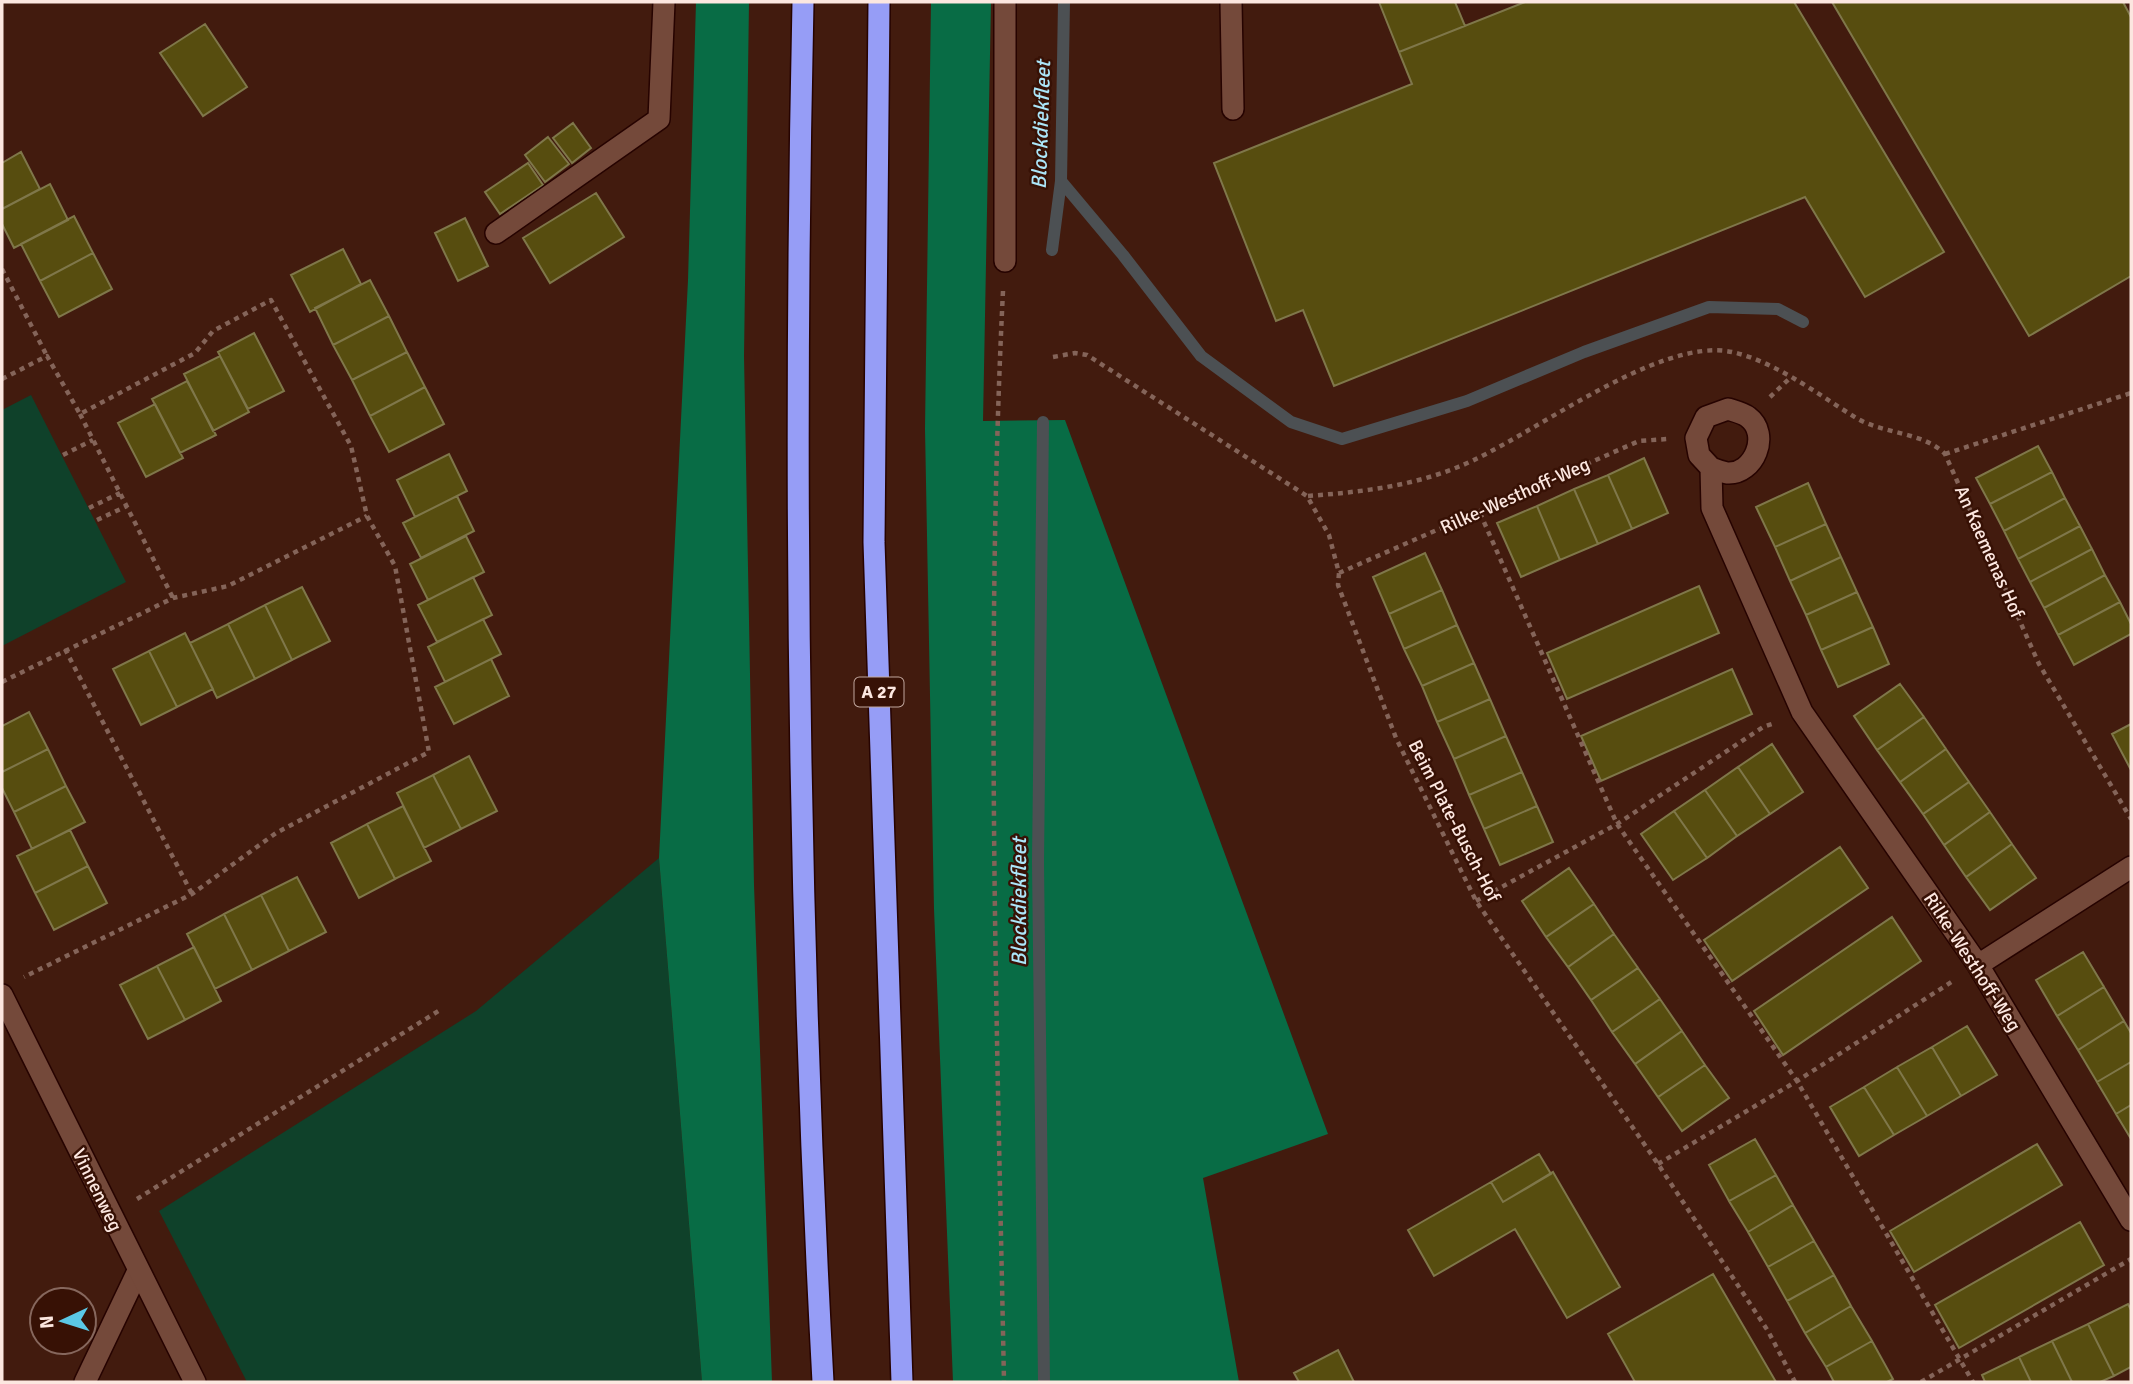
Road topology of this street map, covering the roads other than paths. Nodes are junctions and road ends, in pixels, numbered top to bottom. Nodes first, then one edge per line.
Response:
1 (664, 2) edge
2 (803, 2) edge
3 (879, 2) edge
4 (1005, 2) edge
5 (1231, 2) edge
6 (1233, 109) dead end
7 (496, 233) dead end
8 (1005, 261) road end
9 (1711, 468) junction
10 (2131, 867) edge
11 (1978, 965) junction
12 (8, 989) edge
13 (2131, 1220) edge
14 (138, 1271) junction
15 (85, 1382) edge
16 (195, 1382) edge
17 (823, 1382) edge
18 (902, 1382) edge

1 - 7 street
2 - 17 highway
3 - 18 highway, A 27
4 - 8 street
5 - 6 street
9 - 9 street, Rilke-Westhoff-Weg
9 - 11 street, Rilke-Westhoff-Weg
10 - 11 street
11 - 13 street, Rilke-Westhoff-Weg
12 - 14 street, Vinnenweg
14 - 15 street
14 - 16 street, Vinnenweg

